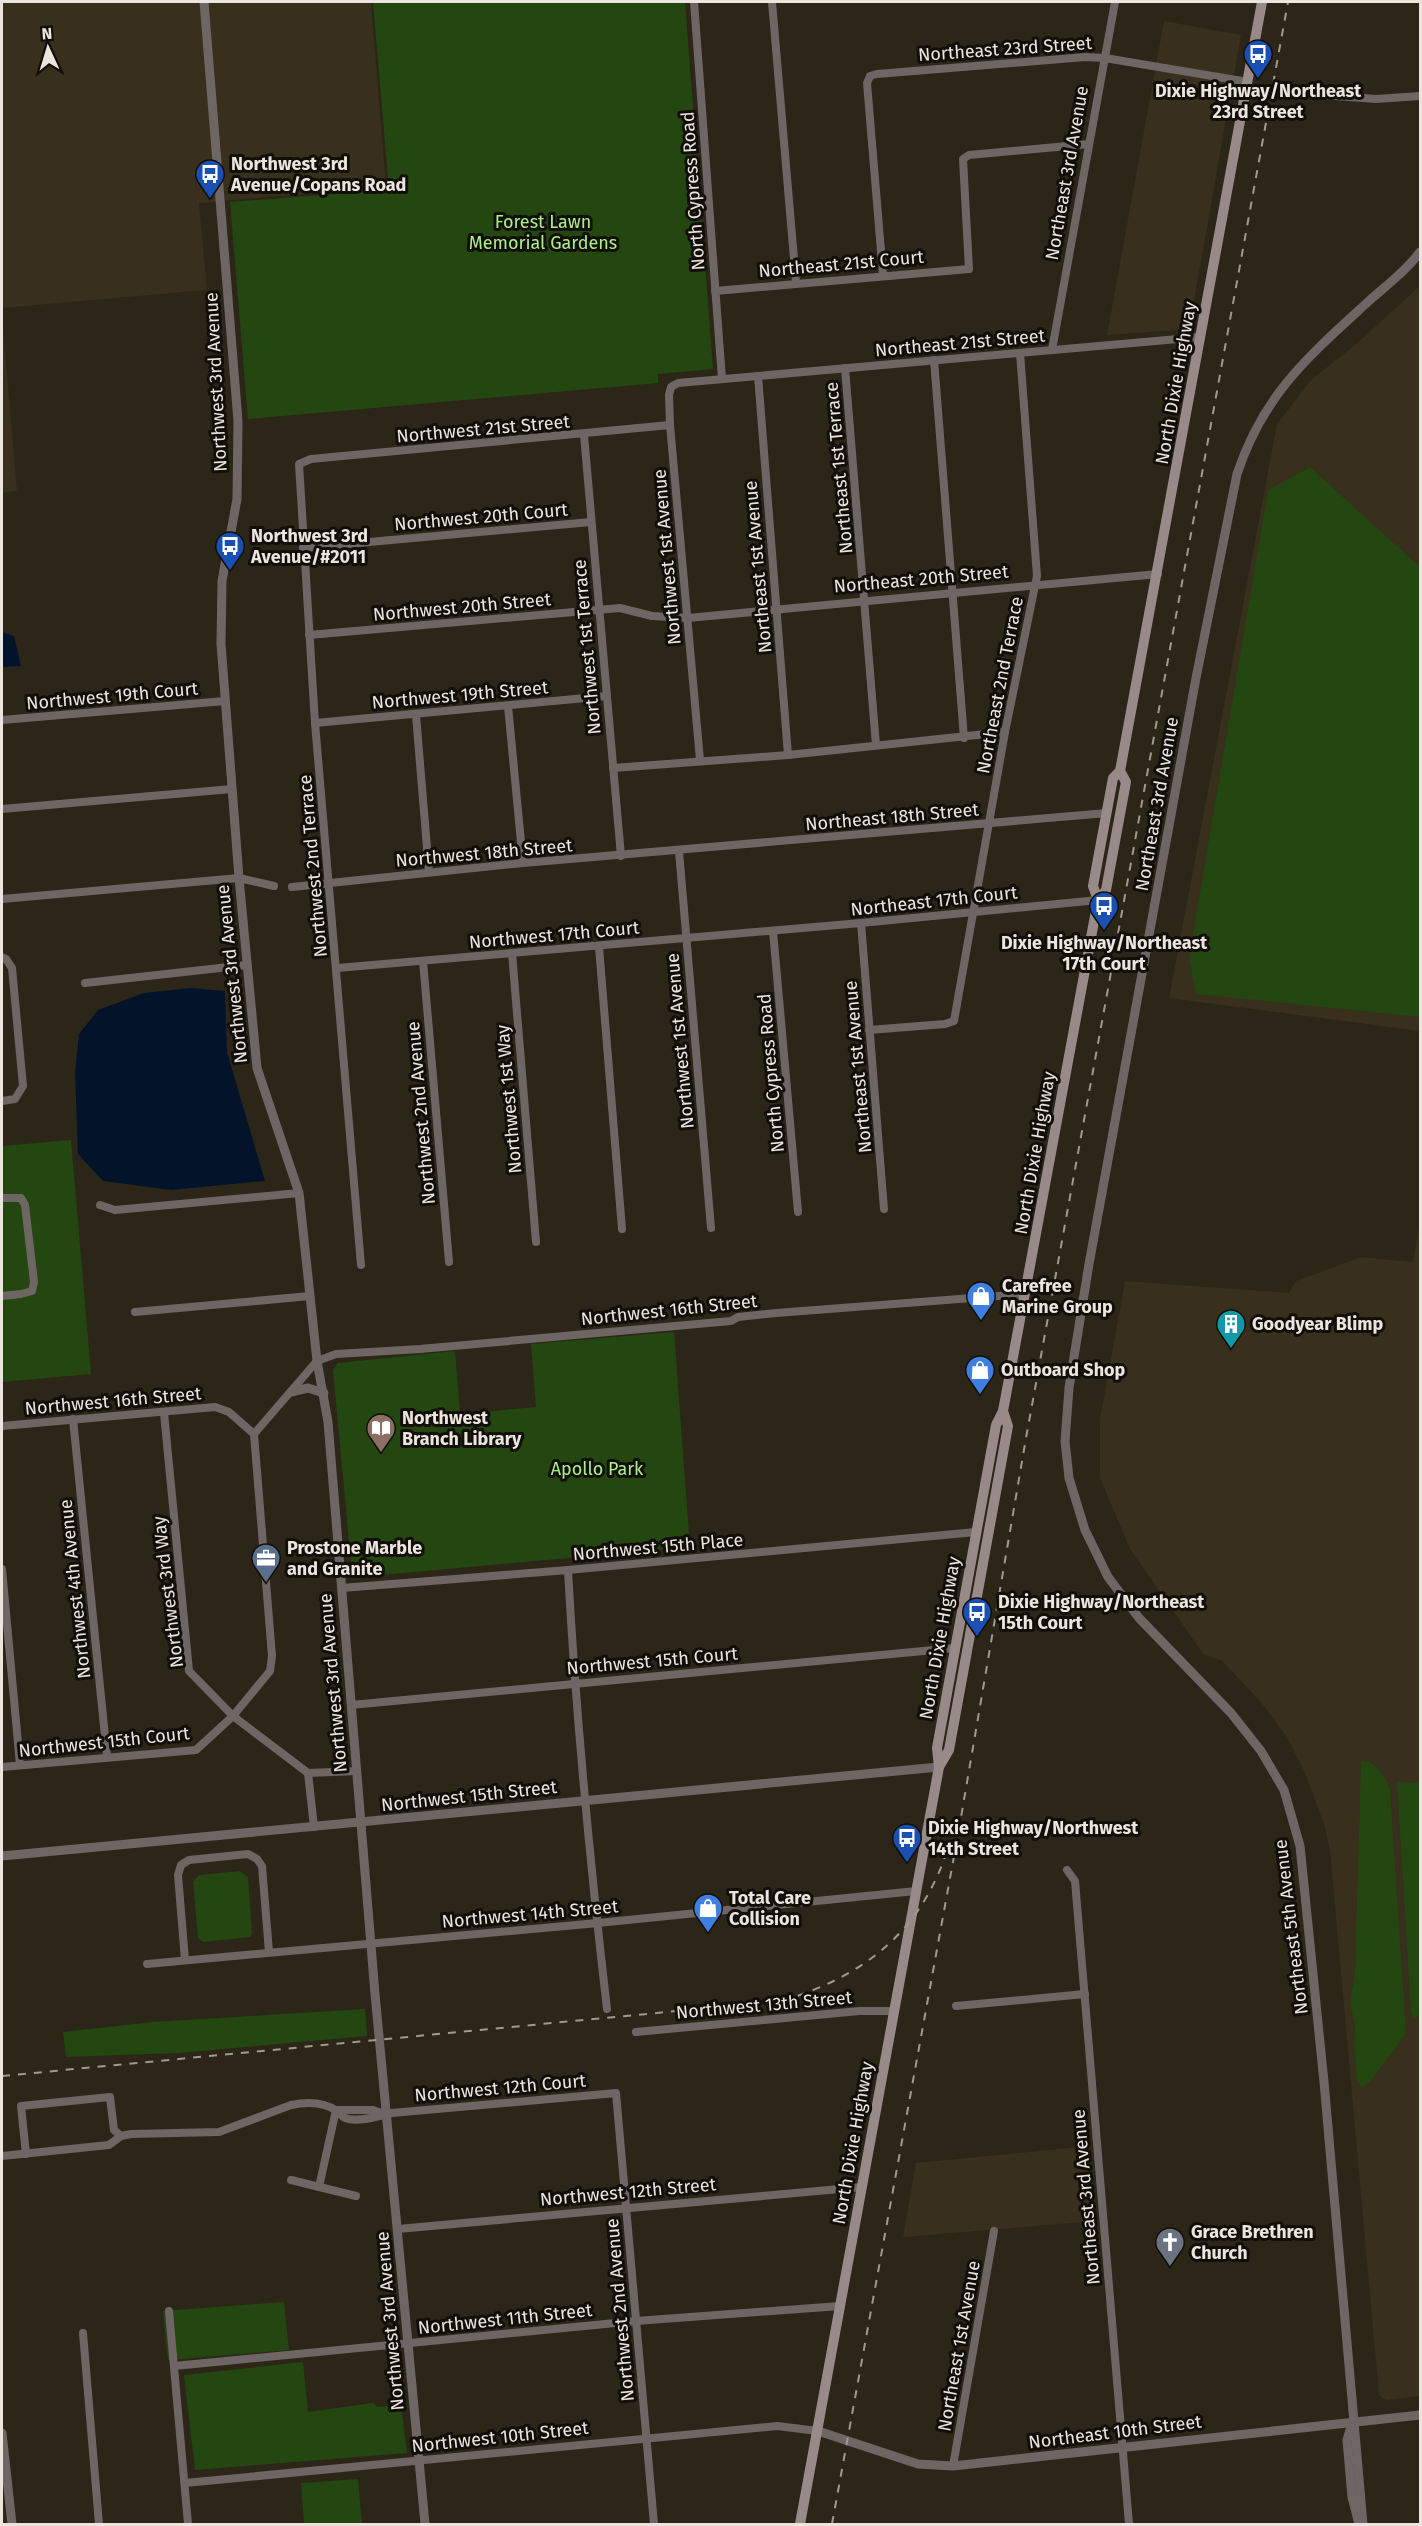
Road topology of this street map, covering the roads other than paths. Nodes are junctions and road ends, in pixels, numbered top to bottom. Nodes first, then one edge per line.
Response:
1 (204, 2) edge
2 (694, 2) edge
3 (772, 2) edge
4 (1115, 2) edge
5 (1262, 2) edge
6 (1105, 58) junction
7 (1248, 82) junction
8 (1307, 94) dead end
9 (1420, 96) edge
10 (1089, 144) junction
11 (1420, 252) edge
12 (883, 275) junction
13 (795, 282) junction
14 (715, 291) junction
15 (1201, 337) junction
16 (1052, 350) junction
17 (1020, 353) junction
18 (934, 360) junction
19 (845, 368) junction
20 (758, 376) junction
21 (722, 379) junction
22 (670, 425) junction
23 (584, 435) junction
24 (299, 464) joint
25 (591, 522) junction
26 (303, 548) junction
27 (1158, 574) junction
28 (1035, 584) junction
29 (951, 592) junction
30 (866, 600) junction
31 (777, 608) junction
32 (600, 610) junction
33 (688, 618) junction
34 (309, 635) junction
35 (607, 696) junction
36 (225, 701) junction
37 (508, 706) junction
38 (416, 715) junction
39 (2, 720) edge
40 (315, 723) junction
41 (1005, 732) junction
42 (964, 738) junction
43 (876, 745) junction
44 (788, 755) junction
45 (700, 760) junction
46 (613, 768) junction
47 (1120, 771) junction
48 (232, 789) junction
49 (2, 809) edge
50 (1107, 813) junction
51 (990, 824) junction
52 (679, 851) junction
53 (621, 856) junction
54 (523, 863) junction
55 (429, 872) junction
56 (239, 878) junction
57 (329, 883) junction
58 (274, 886) dead end
59 (292, 887) dead end
60 (2, 898) edge
61 (1098, 900) junction
62 (973, 911) junction
63 (861, 924) junction
64 (773, 931) junction
65 (687, 939) junction
66 (599, 947) junction
67 (512, 953) junction
68 (4, 958) edge
69 (423, 961) junction
70 (247, 965) junction
71 (337, 968) junction
72 (85, 983) dead end
73 (869, 1030) junction
74 (2, 1101) edge
75 (299, 1193) junction
76 (2, 1198) edge
77 (100, 1205) dead end
78 (884, 1209) dead end
79 (798, 1212) dead end
80 (711, 1228) dead end
81 (622, 1229) dead end
82 (536, 1242) dead end
83 (449, 1262) dead end
84 (361, 1264) dead end
85 (1025, 1294) junction
86 (2, 1296) edge
87 (310, 1296) junction
88 (135, 1312) dead end
89 (317, 1361) junction
90 (291, 1392) junction
91 (324, 1393) junction
92 (1004, 1411) junction
93 (164, 1413) junction
94 (73, 1419) junction
95 (2, 1426) edge
96 (1065, 1428) joint
97 (254, 1434) junction
98 (976, 1532) junction
99 (2, 1569) edge
100 (568, 1570) junction
101 (342, 1588) junction
102 (955, 1648) junction
103 (574, 1683) junction
104 (351, 1705) junction
105 (233, 1716) junction
106 (108, 1756) junction
107 (20, 1765) junction
108 (2, 1767) edge
109 (939, 1767) junction
110 (357, 1771) junction
111 (308, 1773) junction
112 (585, 1801) junction
113 (362, 1823) junction
114 (314, 1827) junction
115 (2, 1856) edge
116 (1067, 1870) dead end
117 (916, 1891) junction
118 (598, 1923) junction
119 (371, 1943) junction
120 (270, 1952) junction
121 (185, 1960) junction
122 (147, 1964) dead end
123 (1085, 1994) junction
124 (956, 2006) dead end
125 (608, 2009) dead end
126 (894, 2011) junction
127 (636, 2032) dead end
128 (616, 2093) joint
129 (336, 2110) junction
130 (387, 2115) junction
131 (121, 2136) junction
132 (26, 2154) junction
133 (2, 2156) edge
134 (291, 2180) dead end
135 (319, 2187) junction
136 (862, 2187) junction
137 (356, 2196) dead end
138 (626, 2207) junction
139 (398, 2229) junction
140 (994, 2231) dead end
141 (840, 2306) junction
142 (169, 2311) dead end
143 (636, 2320) junction
144 (83, 2333) dead end
145 (409, 2344) junction
146 (174, 2366) junction
147 (1420, 2415) edge
148 (1352, 2423) junction
149 (818, 2431) junction
150 (2, 2433) edge
151 (646, 2438) junction
152 (1124, 2448) junction
153 (419, 2461) junction
154 (953, 2466) junction
155 (185, 2483) junction
156 (12, 2524) edge
157 (99, 2524) edge
158 (188, 2524) edge
159 (425, 2524) edge
160 (654, 2524) edge
161 (800, 2524) edge
162 (1129, 2524) edge
163 (1361, 2524) edge

1 - 36 street, Northwest 3rd Avenue
2 - 14 street, North Cypress Road
3 - 13 street
4 - 6 street, Northeast 3rd Avenue
5 - 7 main road, North Dixie Highway
6 - 7 street, Northeast 23rd Street
6 - 10 street, Northeast 3rd Avenue
6 - 12 street, Northeast 23rd Street
7 - 15 main road, North Dixie Highway
8 - 9 street
10 - 12 street, Northeast 21st Court
10 - 16 street, Northeast 3rd Avenue
11 - 96 street, Northeast 3rd Avenue
12 - 13 street, Northeast 21st Court
13 - 14 street, Northeast 21st Court
14 - 21 street, North Cypress Road
15 - 16 street, Northeast 21st Street
15 - 27 main road, North Dixie Highway
16 - 17 street, Northeast 21st Street
17 - 18 street, Northeast 21st Street
17 - 28 street, Northeast 2nd Terrace
18 - 19 street, Northeast 21st Street
18 - 29 street
19 - 20 street, Northeast 21st Street
19 - 30 street, Northeast 1st Terrace
20 - 21 street, Northeast 21st Street
20 - 31 street, Northeast 1st Avenue
21 - 22 street, Northwest 1st Avenue
22 - 23 street, Northwest 21st Street
22 - 33 street, Northwest 1st Avenue
23 - 24 street, Northwest 21st Street
23 - 25 street, Northwest 1st Terrace
24 - 26 street, Northwest 2nd Terrace
25 - 26 street, Northwest 20th Court
25 - 32 street, Northwest 1st Terrace
26 - 34 street, Northwest 2nd Terrace
27 - 28 street, Northeast 20th Street
27 - 47 main road, North Dixie Highway
28 - 29 street, Northeast 20th Street
28 - 41 street, Northeast 2nd Terrace
29 - 30 street, Northeast 20th Street
29 - 42 street
30 - 31 street, Northeast 20th Street
30 - 43 street, Northeast 1st Terrace
31 - 33 street, Northeast 20th Street
31 - 44 street, Northeast 1st Avenue
32 - 33 street, Northwest 20th Street
32 - 34 street, Northwest 20th Street
32 - 35 street, Northwest 1st Terrace
33 - 45 street, Northwest 1st Avenue
34 - 40 street, Northwest 2nd Terrace
35 - 37 street, Northwest 19th Street
35 - 46 street, Northwest 1st Terrace
36 - 39 street, Northwest 19th Court
36 - 48 street, Northwest 3rd Avenue
37 - 38 street, Northwest 19th Street
37 - 54 street
38 - 40 street, Northwest 19th Street
38 - 55 street
40 - 57 street, Northwest 2nd Terrace
41 - 42 street
41 - 51 street, Northeast 2nd Terrace
42 - 43 street
43 - 44 street
44 - 45 street
45 - 46 street
46 - 53 street, Northwest 1st Terrace
47 - 50 main road, North Dixie Highway
47 - 61 main road, North Dixie Highway
48 - 49 street
48 - 56 street, Northwest 3rd Avenue
50 - 51 street, Northeast 18th Street
50 - 61 main road, North Dixie Highway
51 - 52 street, Northeast 18th Street
51 - 62 street, Northeast 2nd Terrace
52 - 53 street, Northwest 18th Street
52 - 65 street, Northwest 1st Avenue
53 - 54 street, Northwest 18th Street
54 - 55 street, Northwest 18th Street
55 - 57 street, Northwest 18th Street
56 - 58 street
56 - 60 street
56 - 70 street, Northwest 3rd Avenue
57 - 59 street, Northwest 18th Street
57 - 71 street, Northwest 2nd Terrace
61 - 62 street, Northeast 17th Court
61 - 85 main road, North Dixie Highway
62 - 63 street, Northeast 17th Court
62 - 73 street, Northeast 2nd Terrace
63 - 64 street, Northeast 17th Court
63 - 73 street, Northeast 1st Avenue
64 - 65 street, Northwest 17th Court
64 - 79 street, North Cypress Road
65 - 66 street, Northwest 17th Court
65 - 80 street, Northwest 1st Avenue
66 - 67 street, Northwest 17th Court
66 - 81 street
67 - 69 street, Northwest 17th Court
67 - 82 street, Northwest 1st Way
68 - 74 street
69 - 71 street, Northwest 17th Court
69 - 83 street, Northwest 2nd Avenue
70 - 72 street
70 - 75 street, Northwest 3rd Avenue
71 - 84 street, Northwest 2nd Terrace
73 - 78 street, Northeast 1st Avenue
75 - 77 street
75 - 87 street, Northwest 3rd Avenue
76 - 86 street
85 - 89 street, Northwest 16th Street
85 - 92 main road, North Dixie Highway
87 - 88 street
87 - 89 street, Northwest 3rd Avenue
89 - 90 street
89 - 91 street, Northwest 3rd Avenue
90 - 91 street
90 - 97 street
91 - 101 street, Northwest 3rd Avenue
92 - 98 main road, North Dixie Highway
92 - 109 main road, North Dixie Highway
93 - 94 street, Northwest 16th Street
93 - 97 street, Northwest 16th Street
93 - 105 street, Northwest 3rd Way
94 - 95 street, Northwest 16th Street
94 - 106 street, Northwest 4th Avenue
96 - 148 street, Northeast 5th Avenue
97 - 105 street, Northwest 15th Court
98 - 100 street, Northwest 15th Place
98 - 102 main road, North Dixie Highway
99 - 107 street
100 - 101 street, Northwest 15th Place
100 - 103 street
101 - 104 street, Northwest 3rd Avenue
102 - 103 street, Northwest 15th Court
102 - 109 main road, North Dixie Highway
103 - 104 street, Northwest 15th Court
103 - 112 street
104 - 110 street, Northwest 3rd Avenue
105 - 106 street, Northwest 15th Court
105 - 111 street, Northwest 3rd Way
106 - 107 street, Northwest 15th Court
107 - 108 street, Northwest 15th Court
109 - 112 street, Northwest 15th Street
109 - 117 main road, North Dixie Highway
110 - 111 street
110 - 113 street, Northwest 3rd Avenue
111 - 114 street
112 - 113 street, Northwest 15th Street
112 - 118 street
113 - 114 street, Northwest 15th Street
113 - 119 street, Northwest 3rd Avenue
114 - 115 street, Northwest 15th Street
116 - 123 street, Northeast 3rd Avenue
117 - 118 street, Northwest 14th Street
117 - 126 main road, North Dixie Highway
118 - 119 street, Northwest 14th Street
118 - 125 street
119 - 120 street, Northwest 14th Street
119 - 130 street, Northwest 3rd Avenue
120 - 121 street, Northwest 14th Street
120 - 121 street
121 - 122 street, Northwest 14th Street
123 - 124 street
123 - 152 street, Northeast 3rd Avenue
126 - 127 street, Northwest 13th Street
126 - 136 main road, North Dixie Highway
128 - 130 street, Northwest 12th Court
128 - 138 street, Northwest 2nd Avenue
129 - 130 street
129 - 131 street
129 - 135 street
130 - 139 street, Northwest 3rd Avenue
131 - 132 street
131 - 132 street
132 - 133 street
134 - 135 street
135 - 137 street
136 - 138 street, Northwest 12th Street
136 - 141 main road, North Dixie Highway
138 - 139 street, Northwest 12th Street
138 - 143 street, Northwest 2nd Avenue
139 - 145 street, Northwest 3rd Avenue
140 - 154 street, Northeast 1st Avenue
141 - 143 street, Northwest 11th Street
141 - 149 main road, North Dixie Highway
142 - 146 street
143 - 145 street, Northwest 11th Street
143 - 151 street, Northwest 2nd Avenue
144 - 157 street
145 - 146 street, Northwest 11th Street
145 - 153 street, Northwest 3rd Avenue
146 - 155 street
147 - 148 street, Northeast 10th Street
148 - 152 street, Northeast 10th Street
148 - 163 street, Northeast 5th Avenue
149 - 151 street, Northwest 10th Street
149 - 154 street, Northeast 10th Street
149 - 161 main road, North Dixie Highway
150 - 156 street
151 - 153 street, Northwest 10th Street
151 - 160 street, Northwest 2nd Avenue
152 - 154 street, Northeast 10th Street
152 - 162 street, Northeast 3rd Avenue
153 - 155 street, Northwest 10th Street
153 - 159 street, Northwest 3rd Avenue
155 - 158 street

